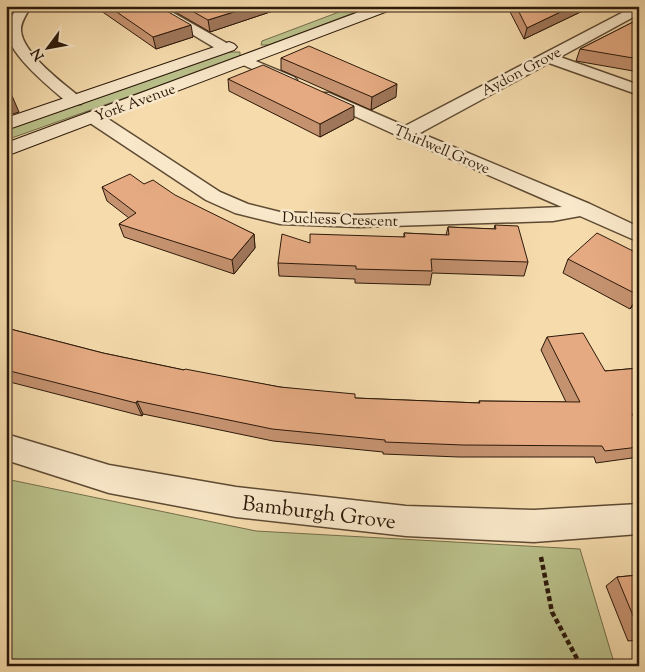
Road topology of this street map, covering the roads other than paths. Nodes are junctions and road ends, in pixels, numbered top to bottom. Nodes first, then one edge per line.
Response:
1 (25, 6) edge
2 (151, 6) edge
3 (388, 6) edge
4 (639, 9) edge
5 (10, 32) edge
6 (233, 46) junction
7 (264, 54) junction
8 (547, 57) junction
9 (246, 60) junction
10 (639, 90) edge
11 (74, 101) junction
12 (93, 117) junction
13 (6, 124) edge
14 (404, 134) junction
15 (6, 150) edge
16 (583, 208) junction
17 (639, 235) edge
18 (6, 448) edge
19 (639, 519) edge

1 - 5 street
2 - 6 street
3 - 7 main road, York Avenue
4 - 8 street, Aydon Grove
5 - 11 street
6 - 7 main road
6 - 11 main road, York Avenue
7 - 9 main road, York Avenue
8 - 10 street
8 - 14 street, Aydon Grove
9 - 12 main road, York Avenue
9 - 14 street, Thirlwell Grove
11 - 13 main road, York Avenue
12 - 15 main road, York Avenue
12 - 16 street, Duchess Crescent
14 - 16 street, Thirlwell Grove
16 - 17 street, Thirlwell Grove
18 - 19 street, Bamburgh Grove

